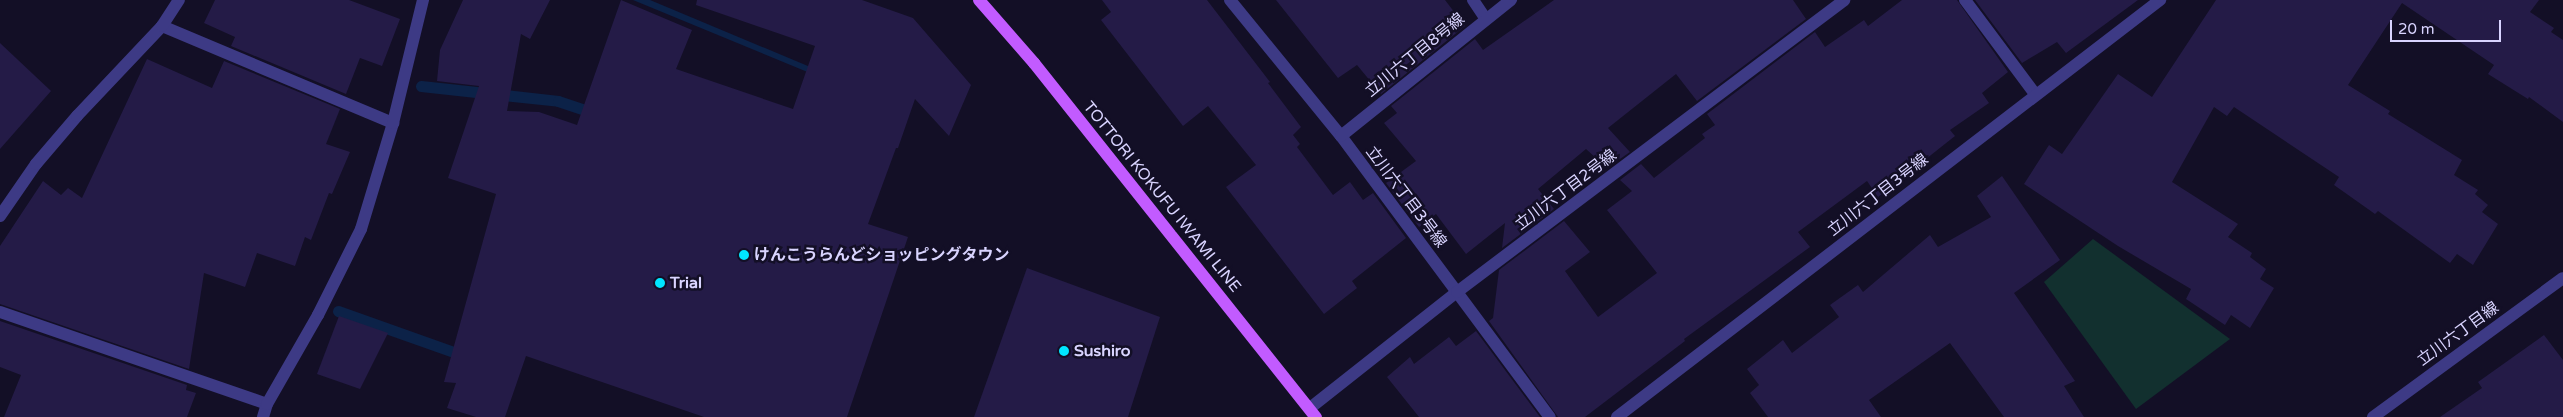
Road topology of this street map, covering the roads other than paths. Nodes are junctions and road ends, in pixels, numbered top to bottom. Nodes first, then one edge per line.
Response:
1 (179, 0) edge
2 (423, 0) edge
3 (979, 0) edge
4 (1230, 0) edge
5 (1473, 0) edge
6 (1511, 0) edge
7 (1844, 0) edge
8 (1966, 0) edge
9 (2160, 0) edge
10 (1486, 19) junction
11 (162, 26) junction
12 (2035, 94) junction
13 (392, 124) junction
14 (1341, 136) junction
15 (2, 208) edge
16 (2563, 278) edge
17 (1457, 292) junction
18 (0, 312) edge
19 (267, 404) junction
20 (1313, 412) edge
21 (263, 417) edge
22 (1550, 417) edge
23 (1617, 417) edge
24 (2373, 417) edge

1 - 11 street
2 - 13 street
3 - 20 main road, TOTTORI KOKUFU IWAMI LINE
4 - 14 street, 立川六丁目3号線
5 - 10 street
6 - 10 street, 立川六丁目8号線
7 - 17 street, 立川六丁目2号線
8 - 12 street
9 - 12 street, 立川六丁目3号線
10 - 14 street, 立川六丁目8号線
11 - 13 street
11 - 15 street
12 - 23 street, 立川六丁目3号線
13 - 19 street
14 - 17 street, 立川六丁目3号線
16 - 24 street, 立川六丁目線
17 - 20 street, 立川六丁目2号線
17 - 22 street, 立川六丁目3号線
18 - 19 street
19 - 21 street

